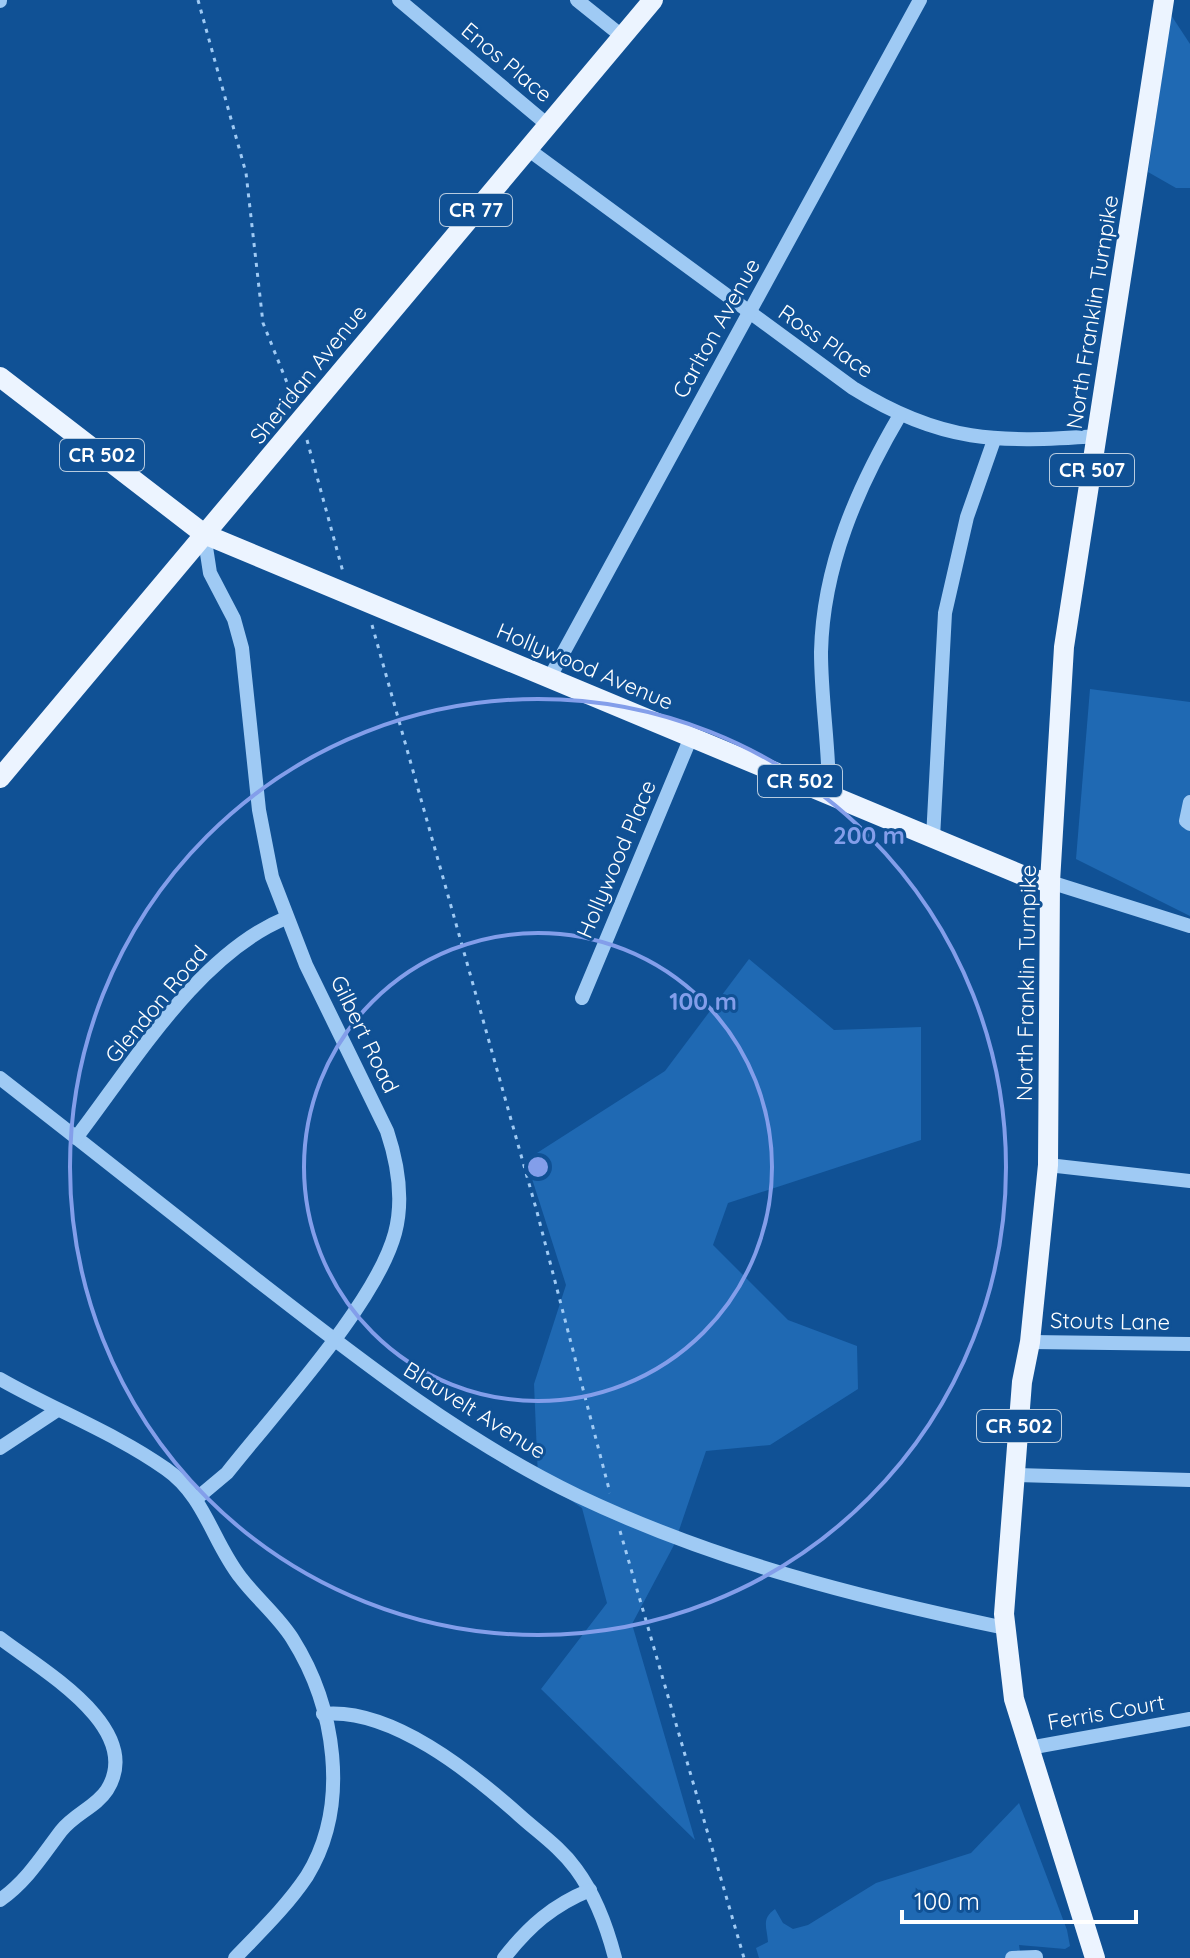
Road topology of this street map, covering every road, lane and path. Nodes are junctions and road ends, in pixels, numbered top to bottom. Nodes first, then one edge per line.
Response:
1 (198, 0) edge
2 (399, 0) edge
3 (577, 0) edge
4 (920, 0) edge
5 (1164, 0) edge
6 (646, 3) edge
7 (623, 37) junction
8 (549, 126) junction
9 (529, 150) junction
10 (749, 313) junction
11 (0, 377) edge
12 (297, 407) dead end
13 (900, 415) junction
14 (306, 436) dead end
15 (1098, 436) junction
16 (994, 440) junction
17 (204, 534) junction
18 (345, 578) dead end
19 (371, 620) dead end
20 (550, 677) junction
21 (691, 737) junction
22 (0, 778) edge
23 (829, 793) junction
24 (1190, 802) edge
25 (1190, 824) edge
26 (933, 838) junction
27 (1050, 882) junction
28 (286, 918) junction
29 (1190, 926) edge
30 (582, 998) dead end
31 (0, 1078) edge
32 (76, 1138) junction
33 (1048, 1165) junction
34 (1190, 1181) edge
35 (332, 1339) junction
36 (1030, 1342) junction
37 (1190, 1344) edge
38 (0, 1379) edge
39 (56, 1411) junction
40 (0, 1448) edge
41 (1017, 1475) junction
42 (1190, 1480) edge
43 (196, 1499) junction
44 (614, 1512) junction
45 (1005, 1628) junction
46 (0, 1638) edge
47 (323, 1714) junction
48 (1190, 1719) edge
49 (1029, 1748) junction
50 (590, 1890) junction
51 (0, 1900) edge
52 (1036, 1957) edge
53 (235, 1958) edge
54 (504, 1958) edge
55 (615, 1958) edge
56 (744, 1958) edge
57 (1012, 1958) edge
58 (1095, 1958) edge

1 - 12 path
2 - 8 street, Enos Place
3 - 7 street
4 - 10 street, Carlton Avenue
5 - 15 main road, North Franklin Turnpike / CR 507
6 - 7 main road, Sheridan Avenue / CR 77
7 - 8 main road, Sheridan Avenue / CR 77
8 - 9 main road, Sheridan Avenue / CR 77
9 - 10 street, Ross Place
9 - 17 main road, Sheridan Avenue / CR 77
10 - 13 street, Ross Place
10 - 20 street, Carlton Avenue
11 - 17 main road, Hollywood Avenue / CR 502
13 - 16 street, Ross Place
13 - 23 street
14 - 18 path
15 - 16 street, Ross Place
15 - 27 main road, North Franklin Turnpike / CR 507
16 - 26 street
17 - 20 main road, Hollywood Avenue / CR 502
17 - 22 main road, Sheridan Avenue / CR 77
17 - 28 street, Gilbert Road
19 - 44 path
20 - 21 main road, Hollywood Avenue / CR 502
21 - 23 main road, Hollywood Avenue / CR 502
21 - 30 street, Hollywood Place
23 - 26 main road, Hollywood Avenue / CR 502
24 - 25 street
26 - 27 main road, Hollywood Avenue / CR 502
27 - 29 street, Hollywood Avenue
27 - 33 main road, North Franklin Turnpike / CR 502
28 - 32 street, Glendon Road
28 - 35 street, Gilbert Road
31 - 32 street, Blauvelt Avenue
32 - 35 street, Blauvelt Avenue
33 - 34 street
33 - 36 main road, North Franklin Turnpike / CR 502
35 - 43 street, Gilbert Road
35 - 44 street, Blauvelt Avenue
36 - 37 street, Stouts Lane
36 - 41 main road, North Franklin Turnpike / CR 502
38 - 39 street
39 - 40 street
39 - 43 street
41 - 42 street
41 - 45 main road, North Franklin Turnpike / CR 502
43 - 47 street
44 - 45 street, Blauvelt Avenue
44 - 56 path
45 - 49 main road, North Franklin Turnpike / CR 502
46 - 51 street
47 - 50 street
47 - 53 street
48 - 49 street, Ferris Court
49 - 58 main road, North Franklin Turnpike / CR 502
50 - 54 street
50 - 55 street
52 - 57 street

